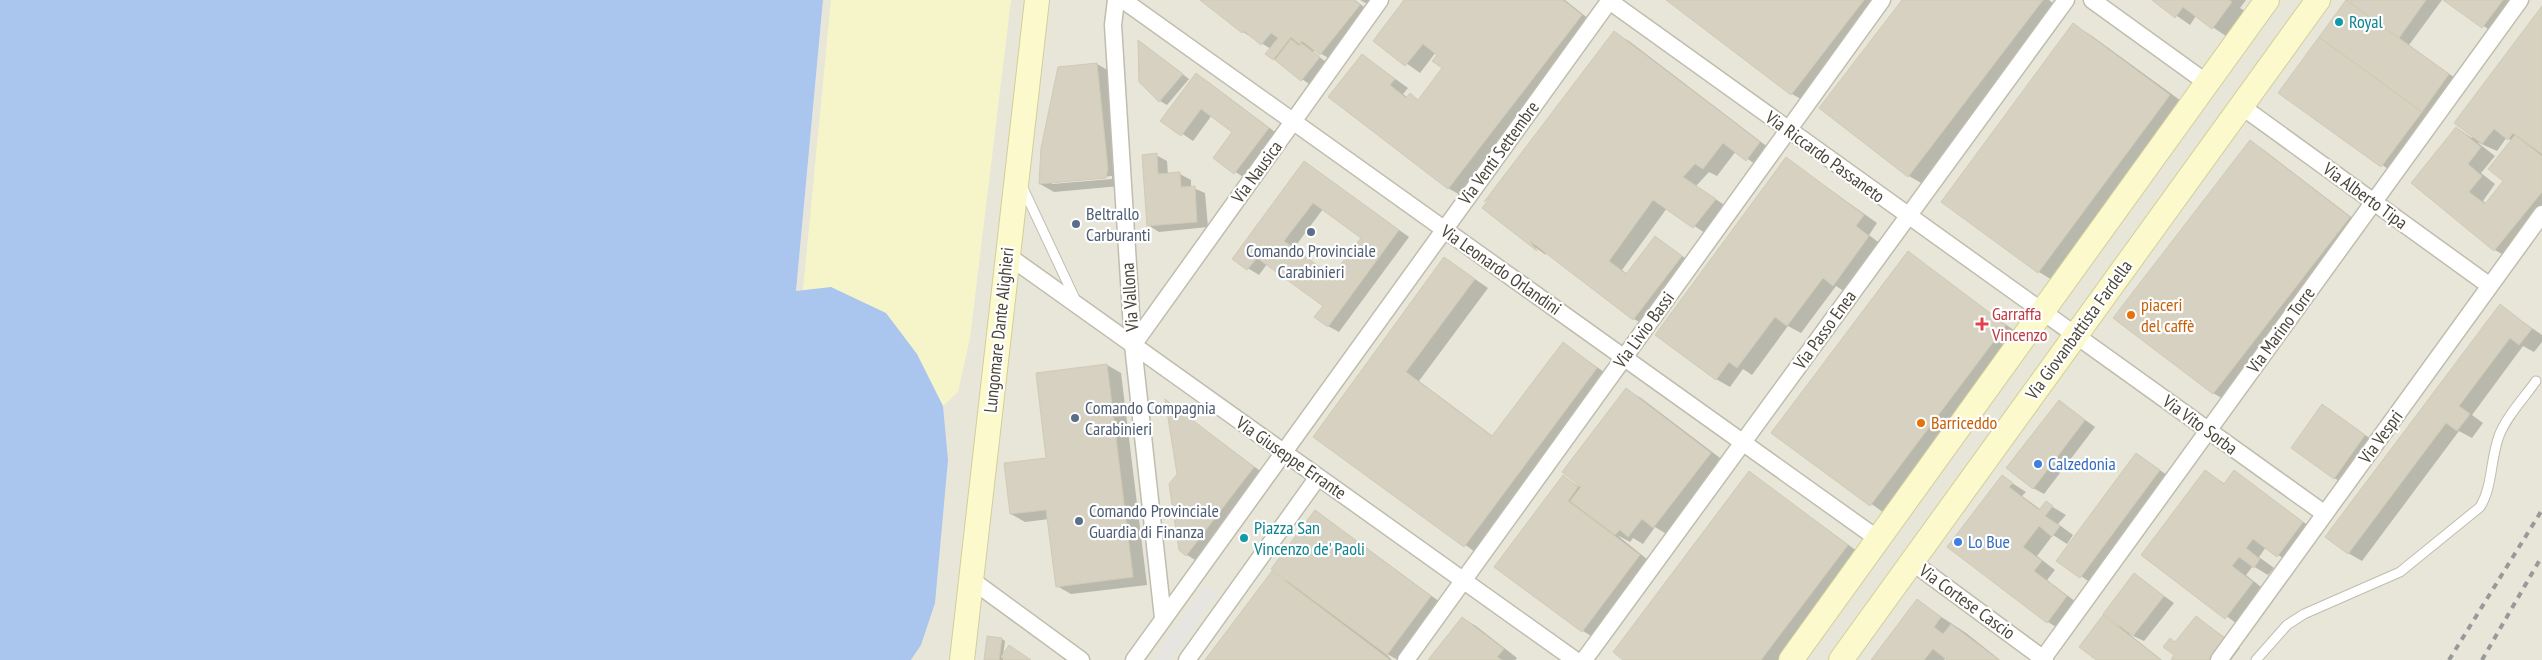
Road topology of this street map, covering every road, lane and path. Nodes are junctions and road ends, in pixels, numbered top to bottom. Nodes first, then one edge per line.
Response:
1 (1037, 0) edge
2 (1116, 0) edge
3 (1123, 0) edge
4 (1380, 0) edge
5 (1609, 0) edge
6 (1882, 0) edge
7 (2066, 0) edge
8 (2092, 0) edge
9 (2267, 0) edge
10 (2318, 0) edge
11 (2520, 0) edge
12 (2207, 83) junction
13 (2241, 106) junction
14 (1293, 122) junction
15 (1788, 130) junction
16 (1017, 175) junction
17 (2373, 202) junction
18 (2542, 214) edge
19 (1908, 216) junction
20 (1444, 229) junction
21 (1007, 255) junction
22 (2490, 286) junction
23 (1078, 306) junction
24 (2042, 313) junction
25 (2075, 336) junction
26 (1133, 345) junction
27 (1624, 358) junction
28 (2536, 381) dead end
29 (2208, 431) junction
30 (1743, 442) junction
31 (1283, 452) junction
32 (1318, 477) junction
33 (2325, 514) junction
34 (1878, 539) junction
35 (1912, 562) junction
36 (1464, 580) junction
37 (973, 581) junction
38 (1163, 618) junction
39 (2043, 659) edge
40 (962, 660) edge
41 (1081, 660) edge
42 (1134, 660) edge
43 (1187, 660) edge
44 (1406, 660) edge
45 (1575, 660) edge
46 (1584, 660) edge
47 (1791, 660) edge
48 (1841, 660) edge
49 (2219, 660) edge
50 (2256, 660) edge

1 - 16 main road, Lungomare Dante Alighieri
2 - 26 street, Via Vallona
3 - 14 street, Via Leonardo Orlandini
4 - 14 street, Via Nausica
5 - 15 street, Via Riccardo Passaneto
5 - 20 street, Via Venti Settembre
6 - 15 street, Via Livio Bassi
7 - 19 street, Via Passo Enea
8 - 12 street
9 - 12 main road
10 - 13 main road, Via Giovanbattista Fardella
11 - 17 street, Via Marino Torre
12 - 24 main road
13 - 17 street, Via Alberto Tipa
13 - 25 main road, Via Giovanbattista Fardella
14 - 20 street, Via Leonardo Orlandini
14 - 26 street, Via Nausica
15 - 19 street, Via Riccardo Passaneto
15 - 27 street, Via Livio Bassi
16 - 21 main road, Lungomare Dante Alighieri
16 - 23 lane
17 - 22 street, Via Alberto Tipa
17 - 29 street, Via Marino Torre
18 - 22 street, Via Vespri
19 - 24 street, Via Riccardo Passaneto
19 - 30 street, Via Passo Enea
20 - 27 street, Via Leonardo Orlandini
20 - 31 street, Via Venti Settembre
21 - 23 street, Via Giuseppe Errante
21 - 37 main road, Lungomare Dante Alighieri
22 - 33 street, Via Vespri
23 - 26 street, Via Giuseppe Errante
24 - 25 street, Via Vito Sorba
24 - 34 main road
25 - 29 street, Via Vito Sorba
25 - 35 main road, Via Giovanbattista Fardella
26 - 31 street, Via Giuseppe Errante
26 - 38 street, Via Vallona
27 - 30 street, Via Leonardo Orlandini
27 - 36 street, Via Livio Bassi
28 - 50 lane
29 - 33 street, Via Vito Sorba
29 - 39 street, Via Marino Torre
30 - 34 street, Via Leonardo Orlandini
30 - 46 street, Via Passo Enea
31 - 32 street, Via Giuseppe Errante
31 - 38 street, Via Venti Settembre
32 - 36 street, Via Giuseppe Errante
32 - 43 street
33 - 49 street, Via Vespri
34 - 47 main road
35 - 39 street, Via Cortese Cascio
35 - 48 main road, Via Giovanbattista Fardella
36 - 44 street, Via Livio Bassi
36 - 45 street, Via Giuseppe Errante
37 - 40 main road, Lungomare Dante Alighieri
37 - 41 street
38 - 42 street, Via Venti Settembre

